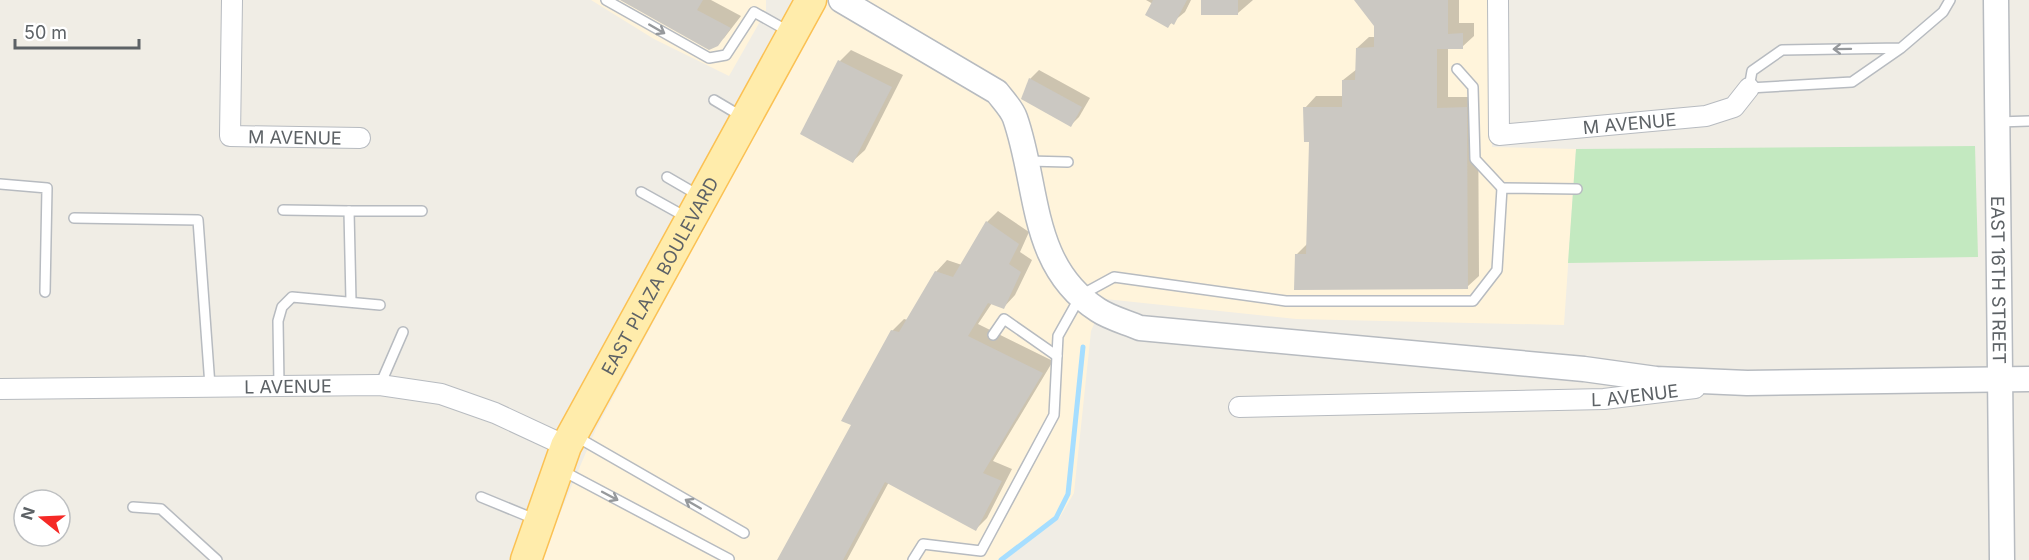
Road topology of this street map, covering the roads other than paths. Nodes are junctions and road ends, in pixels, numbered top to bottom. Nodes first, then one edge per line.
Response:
1 (232, 0) edge
2 (606, 0) edge
3 (811, 0) edge
4 (840, 0) edge
5 (1498, 0) edge
6 (1950, 0) edge
7 (1996, 0) edge
8 (793, 34) junction
9 (1901, 48) junction
10 (1458, 69) dead end
11 (1749, 88) junction
12 (714, 100) dead end
13 (746, 119) junction
14 (2029, 121) edge
15 (1996, 122) junction
16 (360, 138) dead end
17 (1024, 161) junction
18 (1068, 162) dead end
19 (667, 177) dead end
20 (0, 184) edge
21 (1502, 188) junction
22 (1577, 189) dead end
23 (641, 192) dead end
24 (696, 209) junction
25 (283, 210) dead end
26 (349, 211) junction
27 (422, 211) dead end
28 (74, 218) dead end
29 (45, 292) dead end
30 (1081, 296) junction
31 (351, 301) junction
32 (380, 304) dead end
33 (403, 332) dead end
34 (993, 335) dead end
35 (1057, 356) junction
36 (2001, 379) junction
37 (2029, 379) edge
38 (1747, 382) junction
39 (279, 385) junction
40 (380, 385) junction
41 (210, 386) junction
42 (0, 389) edge
43 (1239, 407) dead end
44 (566, 449) junction
45 (481, 497) dead end
46 (133, 507) dead end
47 (540, 520) junction
48 (744, 533) dead end
49 (729, 559) edge
50 (218, 560) edge
51 (526, 560) edge
52 (913, 560) edge
53 (2002, 560) edge

1 - 16 street, M AVENUE
2 -> 8 lane
3 - 8 main road, EAST PLAZA BOULEVARD
4 - 17 street
5 - 11 street, M AVENUE
6 - 9 lane
7 - 15 street, EAST 16TH STREET
8 - 13 main road, EAST PLAZA BOULEVARD
9 - 11 lane
9 -> 11 lane
10 - 21 lane
12 - 13 lane
13 - 24 main road, EAST PLAZA BOULEVARD
14 - 15 lane
15 - 36 street, EAST 16TH STREET
17 - 18 lane
17 - 30 street
19 - 24 lane
20 - 29 lane
21 - 22 lane
21 - 30 lane
23 - 24 lane
24 - 44 main road, EAST PLAZA BOULEVARD
25 - 26 lane
26 - 27 lane
26 - 31 lane
28 - 41 lane
30 - 35 lane
30 - 38 street
31 - 32 lane
31 - 39 lane
33 - 40 lane
34 - 35 lane
35 - 52 lane
36 - 37 street, L AVENUE
36 - 38 street, L AVENUE
36 - 53 street, EAST 16TH STREET
38 - 43 street, L AVENUE
39 - 40 street, L AVENUE
39 - 41 street, L AVENUE
40 - 44 street, L AVENUE
41 - 42 street, L AVENUE
44 - 47 main road, EAST PLAZA BOULEVARD
48 -> 44 lane
44 -> 49 lane
45 - 47 lane
46 - 50 lane
47 - 51 main road, EAST PLAZA BOULEVARD

